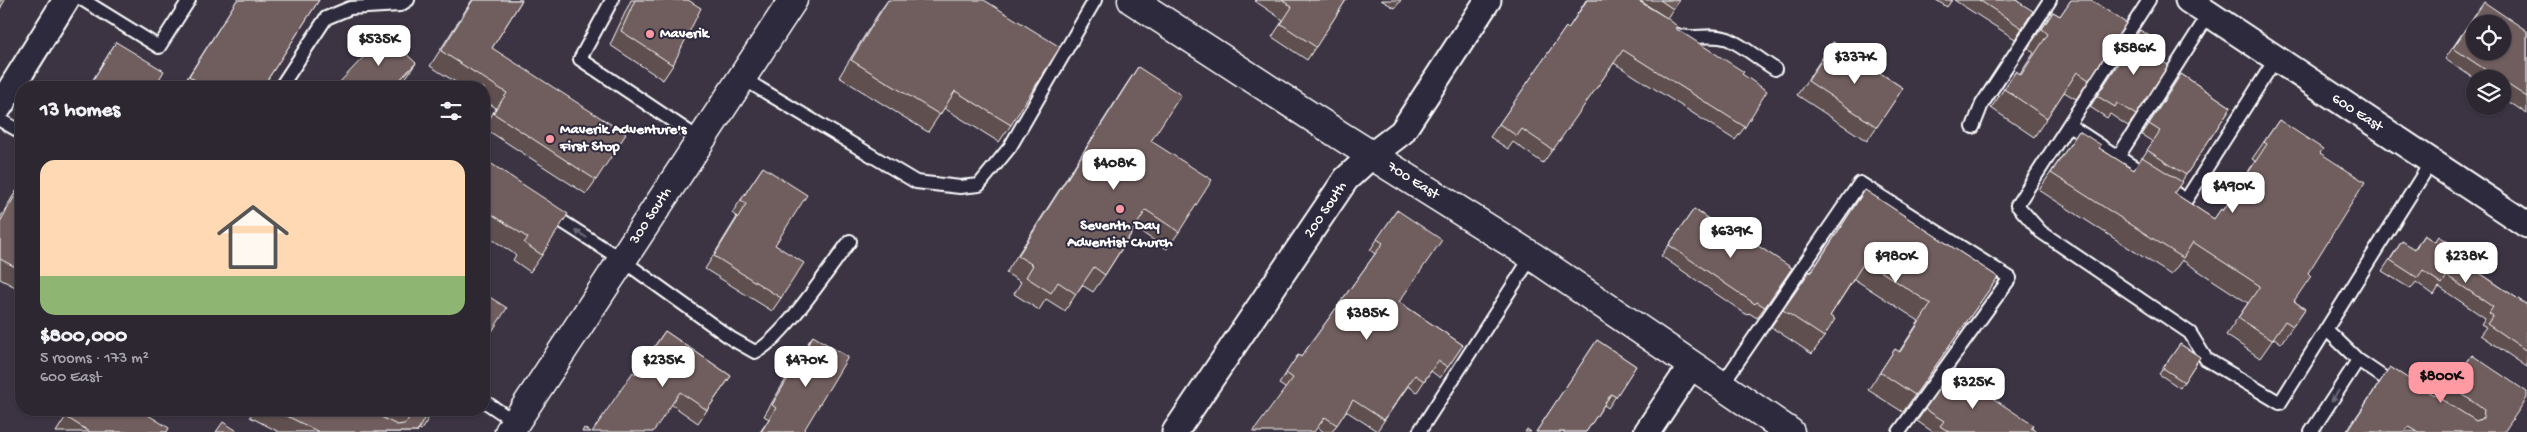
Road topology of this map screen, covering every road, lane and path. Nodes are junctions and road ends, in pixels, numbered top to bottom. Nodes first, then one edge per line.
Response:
1 (66, 0) edge
2 (83, 0) edge
3 (189, 0) edge
4 (408, 0) edge
5 (612, 0) edge
6 (793, 0) edge
7 (1095, 0) edge
8 (1132, 0) edge
9 (1488, 0) edge
10 (2050, 0) edge
11 (2149, 0) edge
12 (2188, 0) edge
13 (2209, 14) junction
14 (1664, 27) edge
15 (2275, 60) junction
16 (1775, 69) dead end
17 (742, 78) junction
18 (16, 81) edge
19 (285, 81) edge
20 (15, 82) edge
21 (0, 106) edge
22 (0, 120) edge
23 (2069, 125) junction
24 (1973, 127) dead end
25 (15, 129) edge
26 (701, 140) junction
27 (1372, 155) junction
28 (2118, 157) junction
29 (2432, 162) junction
30 (539, 206) edge
31 (2527, 225) edge
32 (850, 241) dead end
33 (1532, 256) junction
34 (622, 260) junction
35 (2326, 329) junction
36 (2358, 360) junction
37 (1691, 366) junction
38 (1721, 386) junction
39 (2407, 393) edge
40 (490, 407) edge
41 (512, 427) edge
42 (1175, 432) edge
43 (1419, 432) edge
44 (1647, 432) edge
45 (1790, 432) edge
46 (1899, 432) edge
47 (2311, 432) edge

1 - 18 street
2 - 3 lane
4 - 19 lane
5 - 26 lane
6 - 17 street, 300 South
7 - 17 lane
8 - 27 street, 700 East
9 - 27 street, 200 South
10 - 24 lane
11 - 23 lane
12 - 13 street, 600 East
13 - 15 street, 600 East
13 - 28 lane
14 - 16 lane
15 - 28 lane
15 - 29 street, 600 East
17 - 26 street, 300 South
20 - 21 street
22 - 25 lane
23 - 28 lane
23 - 35 lane
26 - 34 street, 300 South
27 - 33 street, 700 East
27 - 42 street, 200 South
29 - 31 street, 600 East
29 - 35 lane
34 -> 30 lane
32 - 34 lane
33 - 37 street, 700 East
33 - 43 lane
34 - 41 street, 300 South
35 - 36 lane
36 - 39 lane
36 -> 47 lane
37 - 38 street, 700 East
37 - 44 street
38 - 45 street
38 - 46 lane
40 - 41 lane

